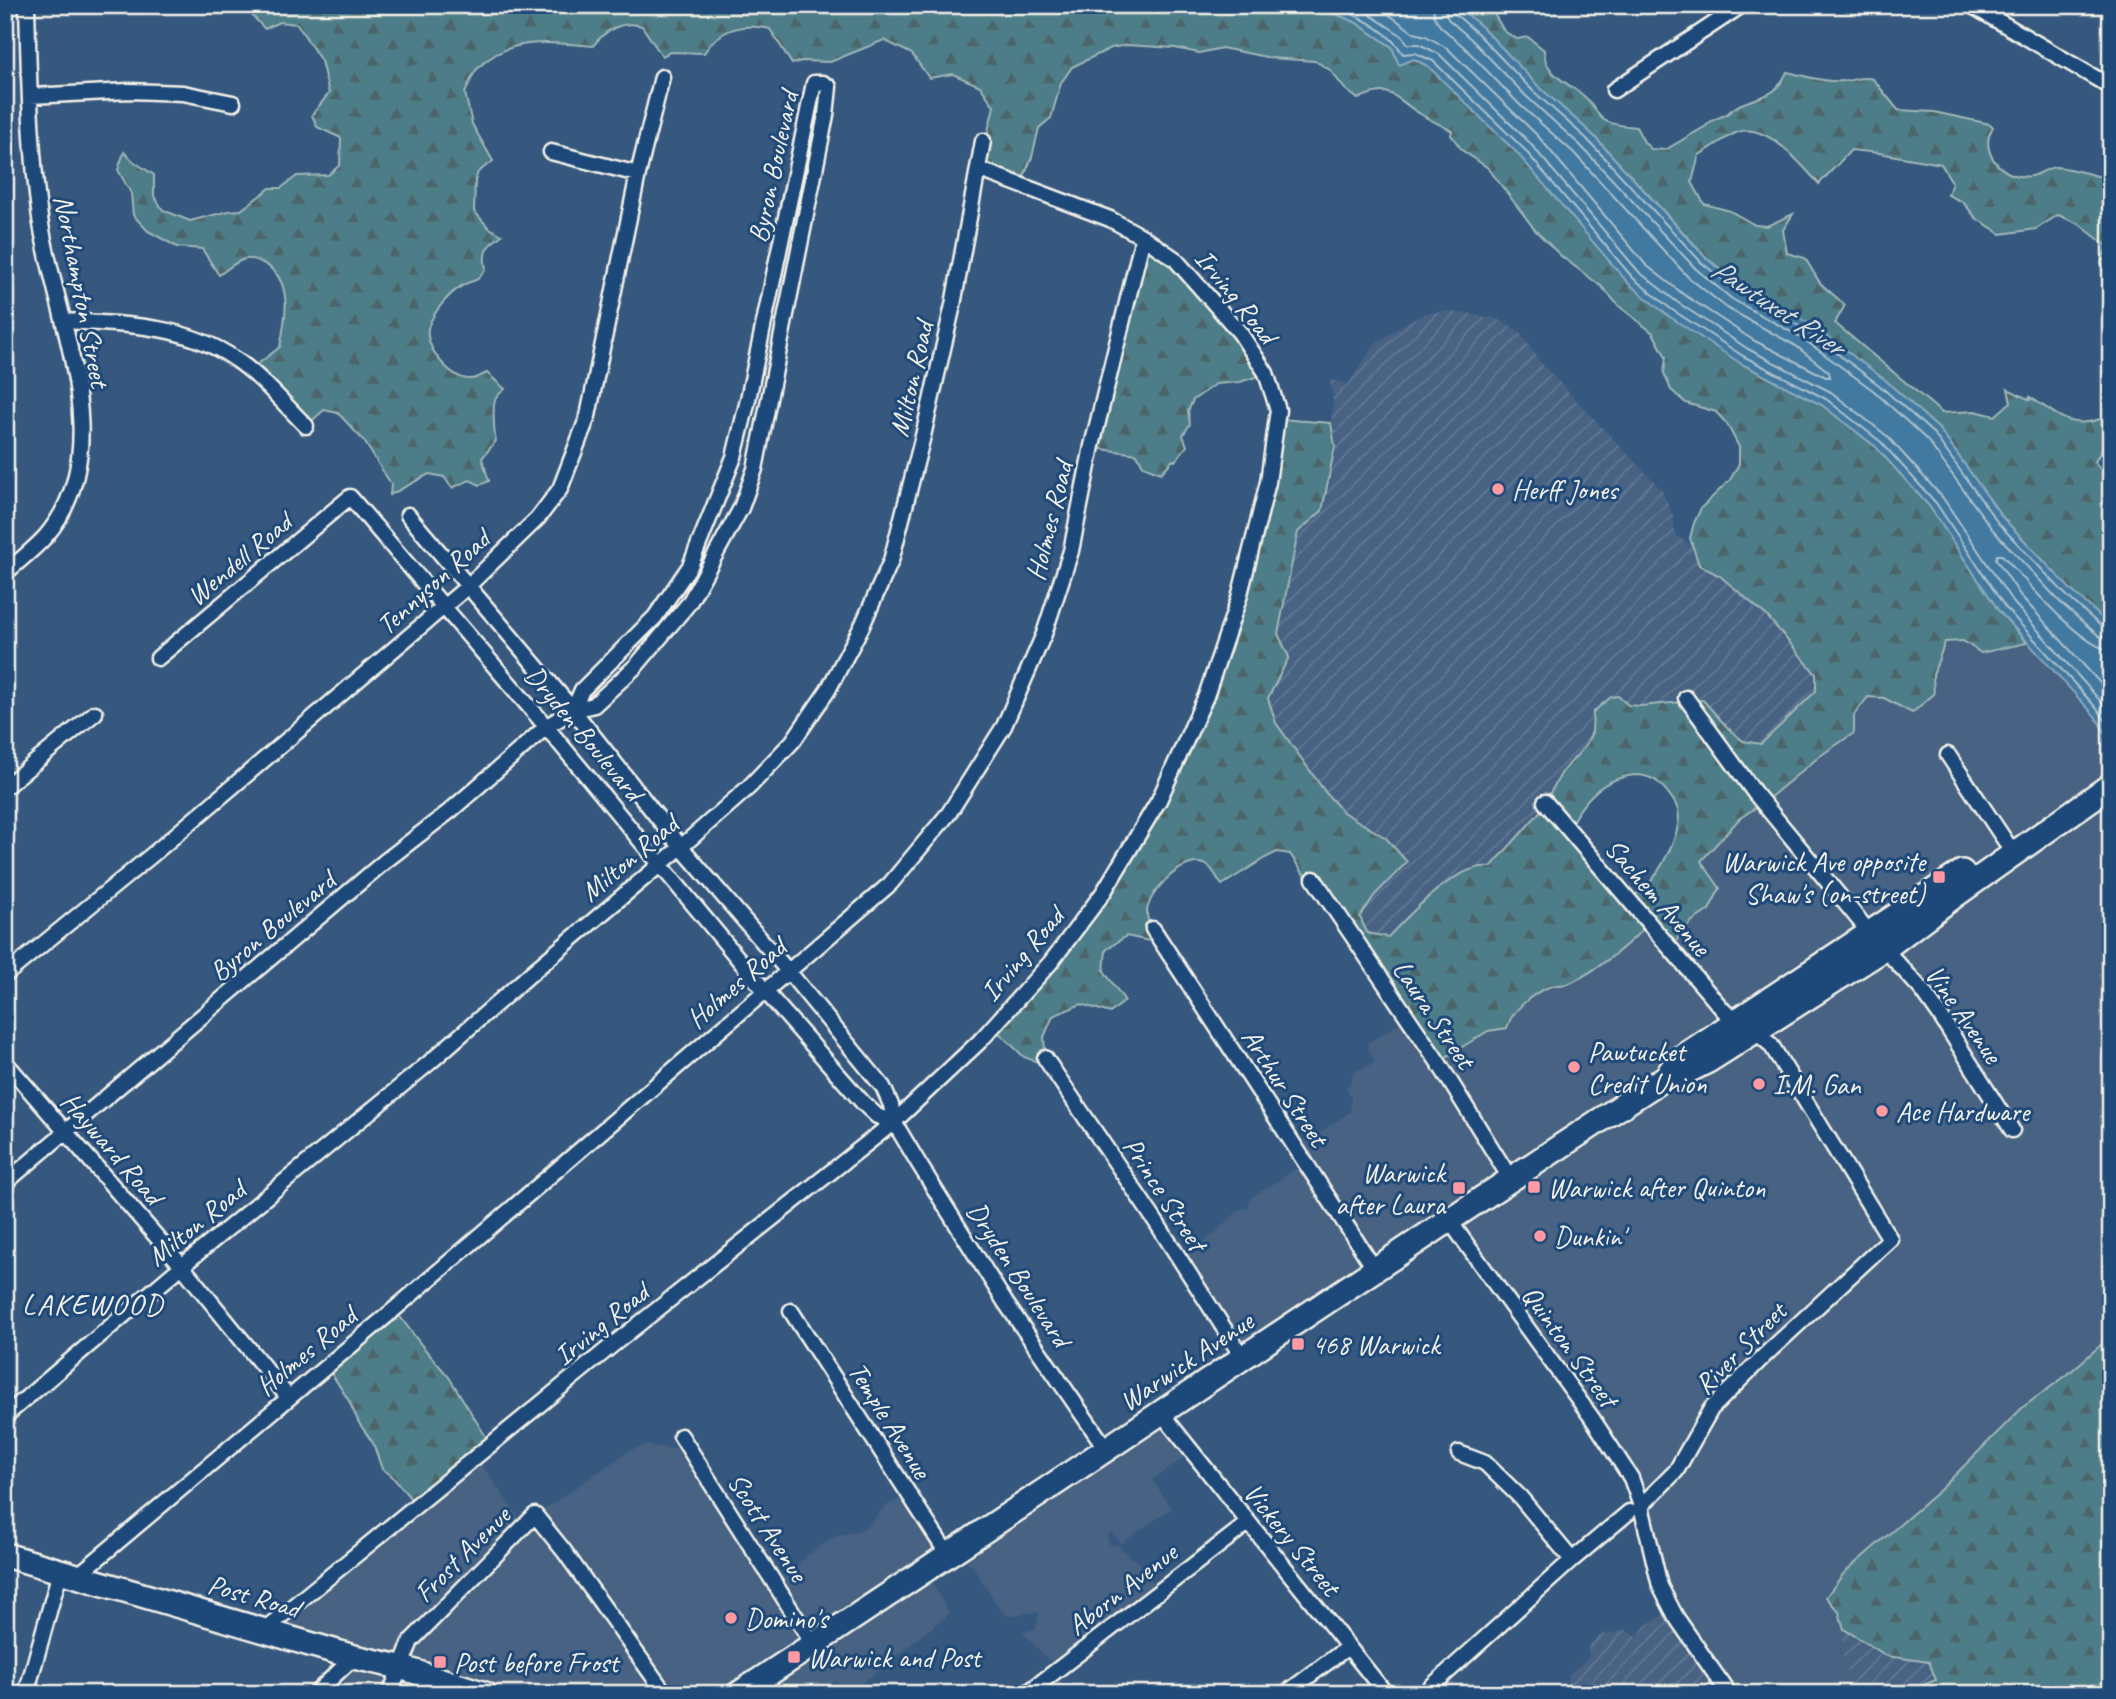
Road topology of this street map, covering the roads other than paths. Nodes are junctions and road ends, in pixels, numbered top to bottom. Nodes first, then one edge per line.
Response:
1 (27, 5) edge
2 (1742, 5) edge
3 (1971, 5) edge
4 (662, 77) dead end
5 (2111, 87) edge
6 (1614, 90) dead end
7 (30, 96) junction
8 (233, 103) dead end
9 (984, 141) dead end
10 (551, 152) dead end
11 (978, 169) junction
12 (638, 174) junction
13 (1143, 237) junction
14 (64, 321) junction
15 (757, 358) junction
16 (776, 363) junction
17 (306, 426) dead end
18 (350, 496) joint
19 (713, 513) junction
20 (408, 515) dead end
21 (733, 523) junction
22 (8, 565) edge
23 (467, 587) junction
24 (444, 606) junction
25 (158, 658) dead end
26 (1686, 698) dead end
27 (573, 710) junction
28 (95, 713) dead end
29 (546, 727) junction
30 (1948, 755) dead end
31 (2111, 774) edge
32 (2111, 785) edge
33 (5, 787) edge
34 (1545, 802) dead end
35 (2006, 842) junction
36 (681, 847) junction
37 (661, 865) junction
38 (1314, 879) dead end
39 (1153, 929) dead end
40 (1868, 932) junction
41 (1884, 948) junction
42 (788, 971) junction
43 (5, 975) edge
44 (765, 991) junction
45 (1746, 1026) junction
46 (1045, 1058) dead end
47 (5, 1062) edge
48 (894, 1122) junction
49 (2012, 1129) dead end
50 (65, 1131) junction
51 (1510, 1178) junction
52 (5, 1183) edge
53 (1449, 1220) junction
54 (1890, 1239) joint
55 (182, 1266) junction
56 (1376, 1271) junction
57 (791, 1311) dead end
58 (1243, 1358) junction
59 (288, 1397) junction
60 (1162, 1414) junction
61 (5, 1416) edge
62 (681, 1436) dead end
63 (1107, 1450) junction
64 (1459, 1453) dead end
65 (1635, 1509) junction
66 (1248, 1523) junction
67 (5, 1555) edge
68 (948, 1555) junction
69 (1572, 1560) junction
70 (69, 1574) junction
71 (264, 1630) junction
72 (813, 1644) junction
73 (1348, 1647) junction
74 (354, 1657) junction
75 (400, 1667) junction
76 (662, 1689) dead end
77 (26, 1694) edge
78 (315, 1694) edge
79 (390, 1694) edge
80 (485, 1694) edge
81 (738, 1694) edge
82 (1026, 1694) edge
83 (1285, 1694) edge
84 (1386, 1694) edge
85 (1423, 1694) edge
86 (1729, 1694) edge

1 - 7 street, Northampton Street
2 - 6 street
3 - 5 street
4 - 12 street, Tennyson Road
7 - 8 street
7 - 14 street, Northampton Street
9 - 11 street, Milton Road
10 - 12 street
11 - 13 street, Irving Road
11 - 36 street, Milton Road
12 - 23 street, Tennyson Road
13 - 42 street, Holmes Road
13 - 48 street, Irving Road
14 - 17 street
14 - 22 street, Northampton Street
15 - 16 street
15 - 16 street, Byron Boulevard
15 - 19 street, Byron Boulevard
16 - 21 street, Byron Boulevard
18 - 24 street, Dryden Boulevard
18 - 25 street, Wendell Road
19 - 21 street
19 - 27 street, Byron Boulevard
20 - 23 street, Dryden Boulevard
21 - 27 street, Byron Boulevard
23 - 24 street, Tennyson Road
23 - 27 street, Dryden Boulevard
24 - 29 street, Dryden Boulevard
24 - 43 street, Tennyson Road
26 - 40 street, Vine Avenue
27 - 29 street, Byron Boulevard
27 - 36 street, Dryden Boulevard
28 - 33 street
29 - 37 street, Dryden Boulevard
29 - 50 street, Byron Boulevard
30 - 35 street
31 - 35 main road, Warwick Avenue
32 - 41 main road, Warwick Avenue
34 - 45 street, Sachem Avenue
35 - 40 main road, Warwick Avenue
36 - 37 street, Milton Road
36 - 42 street, Dryden Boulevard
37 - 44 street, Dryden Boulevard
37 - 55 street, Milton Road
38 - 51 street, Laura Street
39 - 56 street, Arthur Street
40 - 41 street, Vine Avenue
40 - 45 main road, Warwick Avenue
41 - 45 main road, Warwick Avenue
41 - 49 street, Vine Avenue
42 - 44 street, Holmes Road
42 - 48 street, Dryden Boulevard
44 - 48 street, Dryden Boulevard
44 - 59 street, Holmes Road
45 - 51 main road, Warwick Avenue
45 - 54 street, Sachem Avenue
46 - 58 street, Prince Street
47 - 50 street, Hayward Road
48 - 63 street, Dryden Boulevard
48 - 71 street, Irving Road
50 - 52 street, Byron Boulevard
50 - 55 street, Hayward Road
51 - 53 main road, Warwick Avenue
53 - 56 main road, Warwick Avenue
53 - 65 street, Quinton Street
54 - 65 street, River Street
55 - 59 street, Hayward Road
55 - 61 street, Milton Road
56 - 58 main road, Warwick Avenue
57 - 68 street, Temple Avenue
58 - 60 main road, Warwick Avenue
59 - 70 street, Holmes Road
60 - 63 main road, Warwick Avenue
60 - 66 street, Vickery Street
62 - 72 street, Scott Avenue
63 - 68 main road, Warwick Avenue
64 - 69 street
65 - 69 street, River Street
65 - 86 street, Quinton Street
66 - 73 street, Vickery Street
66 - 82 street, Aborn Avenue
67 - 70 main road, Post Road
68 - 72 main road, Warwick Avenue
69 - 85 street, River Street
70 - 71 main road, Post Road
70 - 77 street
71 - 74 main road, Post Road
72 - 81 main road, Warwick Avenue
73 - 83 street
73 - 84 street, Vickery Street
74 - 75 main road, Post Road
74 - 78 street
75 - 76 street, Frost Avenue
75 - 79 street
75 - 80 main road, Post Road

